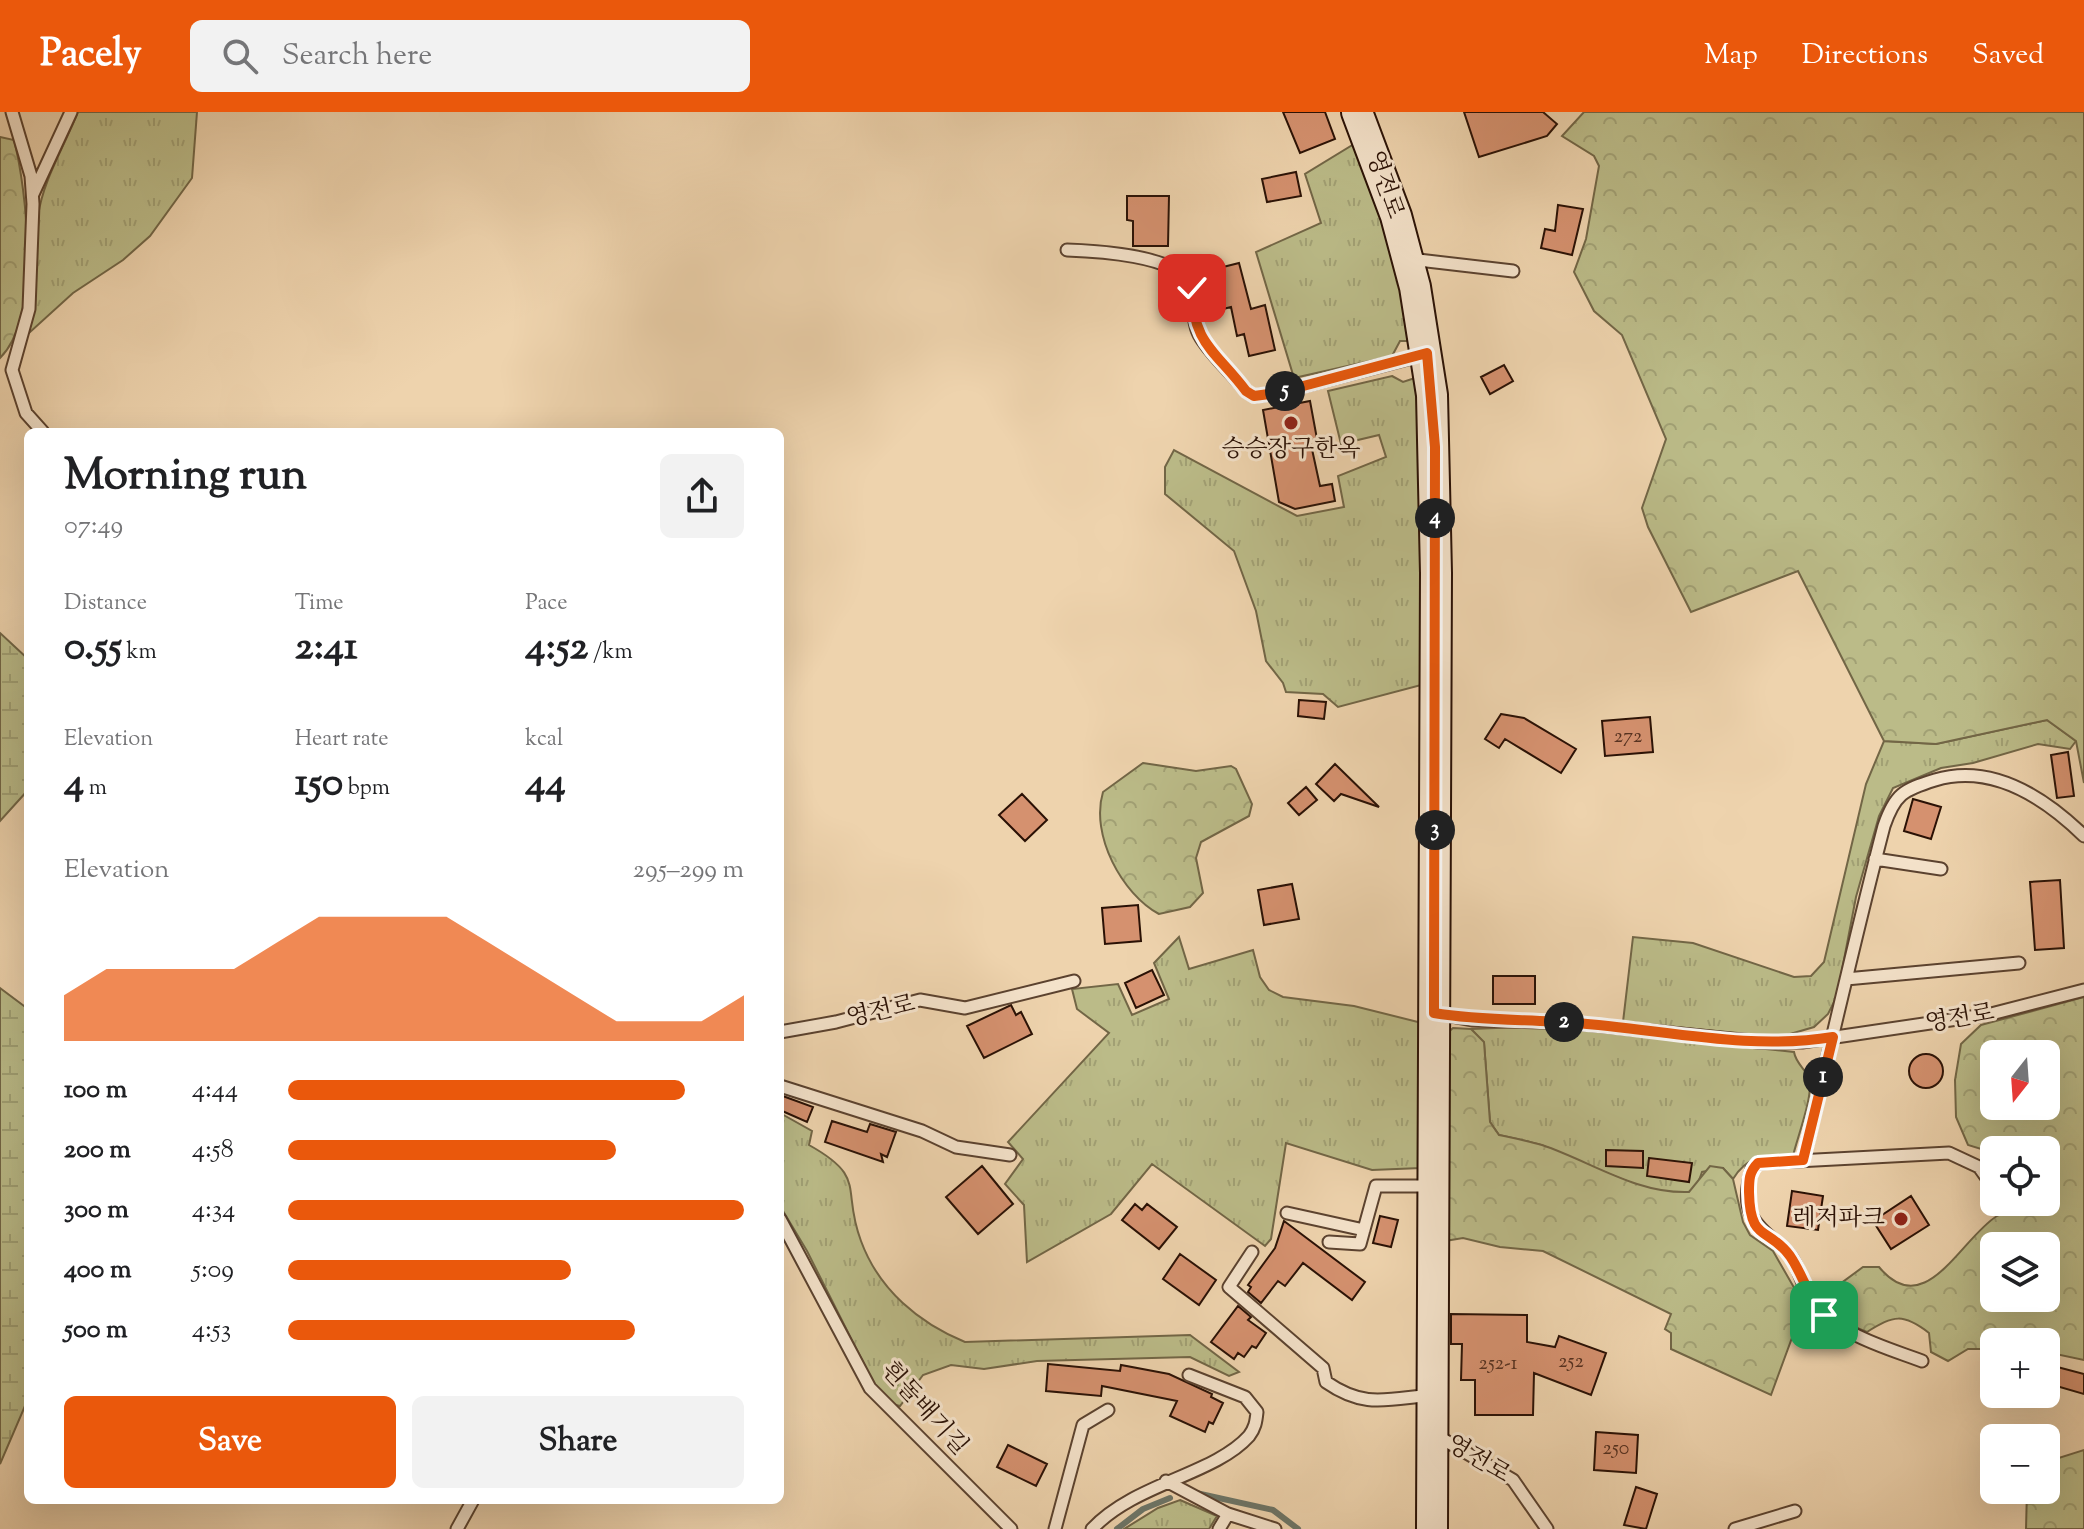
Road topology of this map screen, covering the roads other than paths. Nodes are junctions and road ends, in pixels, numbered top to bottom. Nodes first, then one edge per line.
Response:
1 (12, 112) edge
2 (71, 112) edge
3 (1357, 112) edge
4 (32, 195) junction
5 (1067, 250) dead end
6 (1408, 259) junction
7 (1513, 271) dead end
8 (1427, 353) junction
9 (39, 428) edge
10 (2084, 836) edge
11 (1875, 859) junction
12 (1941, 869) dead end
13 (2019, 963) dead end
14 (1846, 979) junction
15 (1074, 981) dead end
16 (2084, 990) edge
17 (1434, 1013) junction
18 (784, 1031) edge
19 (1833, 1037) junction
20 (784, 1087) edge
21 (1010, 1155) dead end
22 (1803, 1160) junction
23 (1980, 1168) edge
24 (1434, 1186) junction
25 (1287, 1213) dead end
26 (784, 1227) edge
27 (1364, 1230) junction
28 (1329, 1242) dead end
29 (1252, 1252) dead end
30 (1922, 1361) dead end
31 (1189, 1375) dead end
32 (1433, 1395) junction
33 (1108, 1410) dead end
34 (1433, 1433) junction
35 (1166, 1481) junction
36 (471, 1504) edge
37 (1795, 1511) dead end
38 (1228, 1514) junction
39 (457, 1529) edge
40 (1011, 1529) edge
41 (1055, 1529) edge
42 (1092, 1529) edge
43 (1219, 1529) edge
44 (1275, 1529) edge
45 (1432, 1529) edge
46 (1547, 1529) edge
47 (1735, 1529) edge

1 - 4 lane
2 - 4 lane
3 - 6 street, 영전로
4 - 9 lane
5 - 8 lane
6 - 7 lane
6 - 8 street, 영전로
8 - 17 street, 영전로
10 - 11 lane
11 - 12 lane
11 - 14 lane
13 - 14 lane, 영전로
14 - 19 lane
15 - 18 lane, 영전로
16 - 19 lane, 영전로
17 - 19 lane, 영전로
17 - 24 street, 영전로
19 - 22 lane
20 - 21 lane
22 - 23 lane
22 - 30 lane
24 - 27 lane
24 - 32 street, 영전로
25 - 27 lane
26 - 40 lane, 흰돌배기길
27 - 28 lane
29 - 32 lane
31 - 35 lane
32 - 34 street, 영전로
33 - 41 lane
34 - 45 street, 영전로
34 - 46 lane, 영전로
35 - 38 lane
35 - 42 lane
36 - 39 lane
37 - 47 lane
38 - 43 lane
38 - 44 lane

